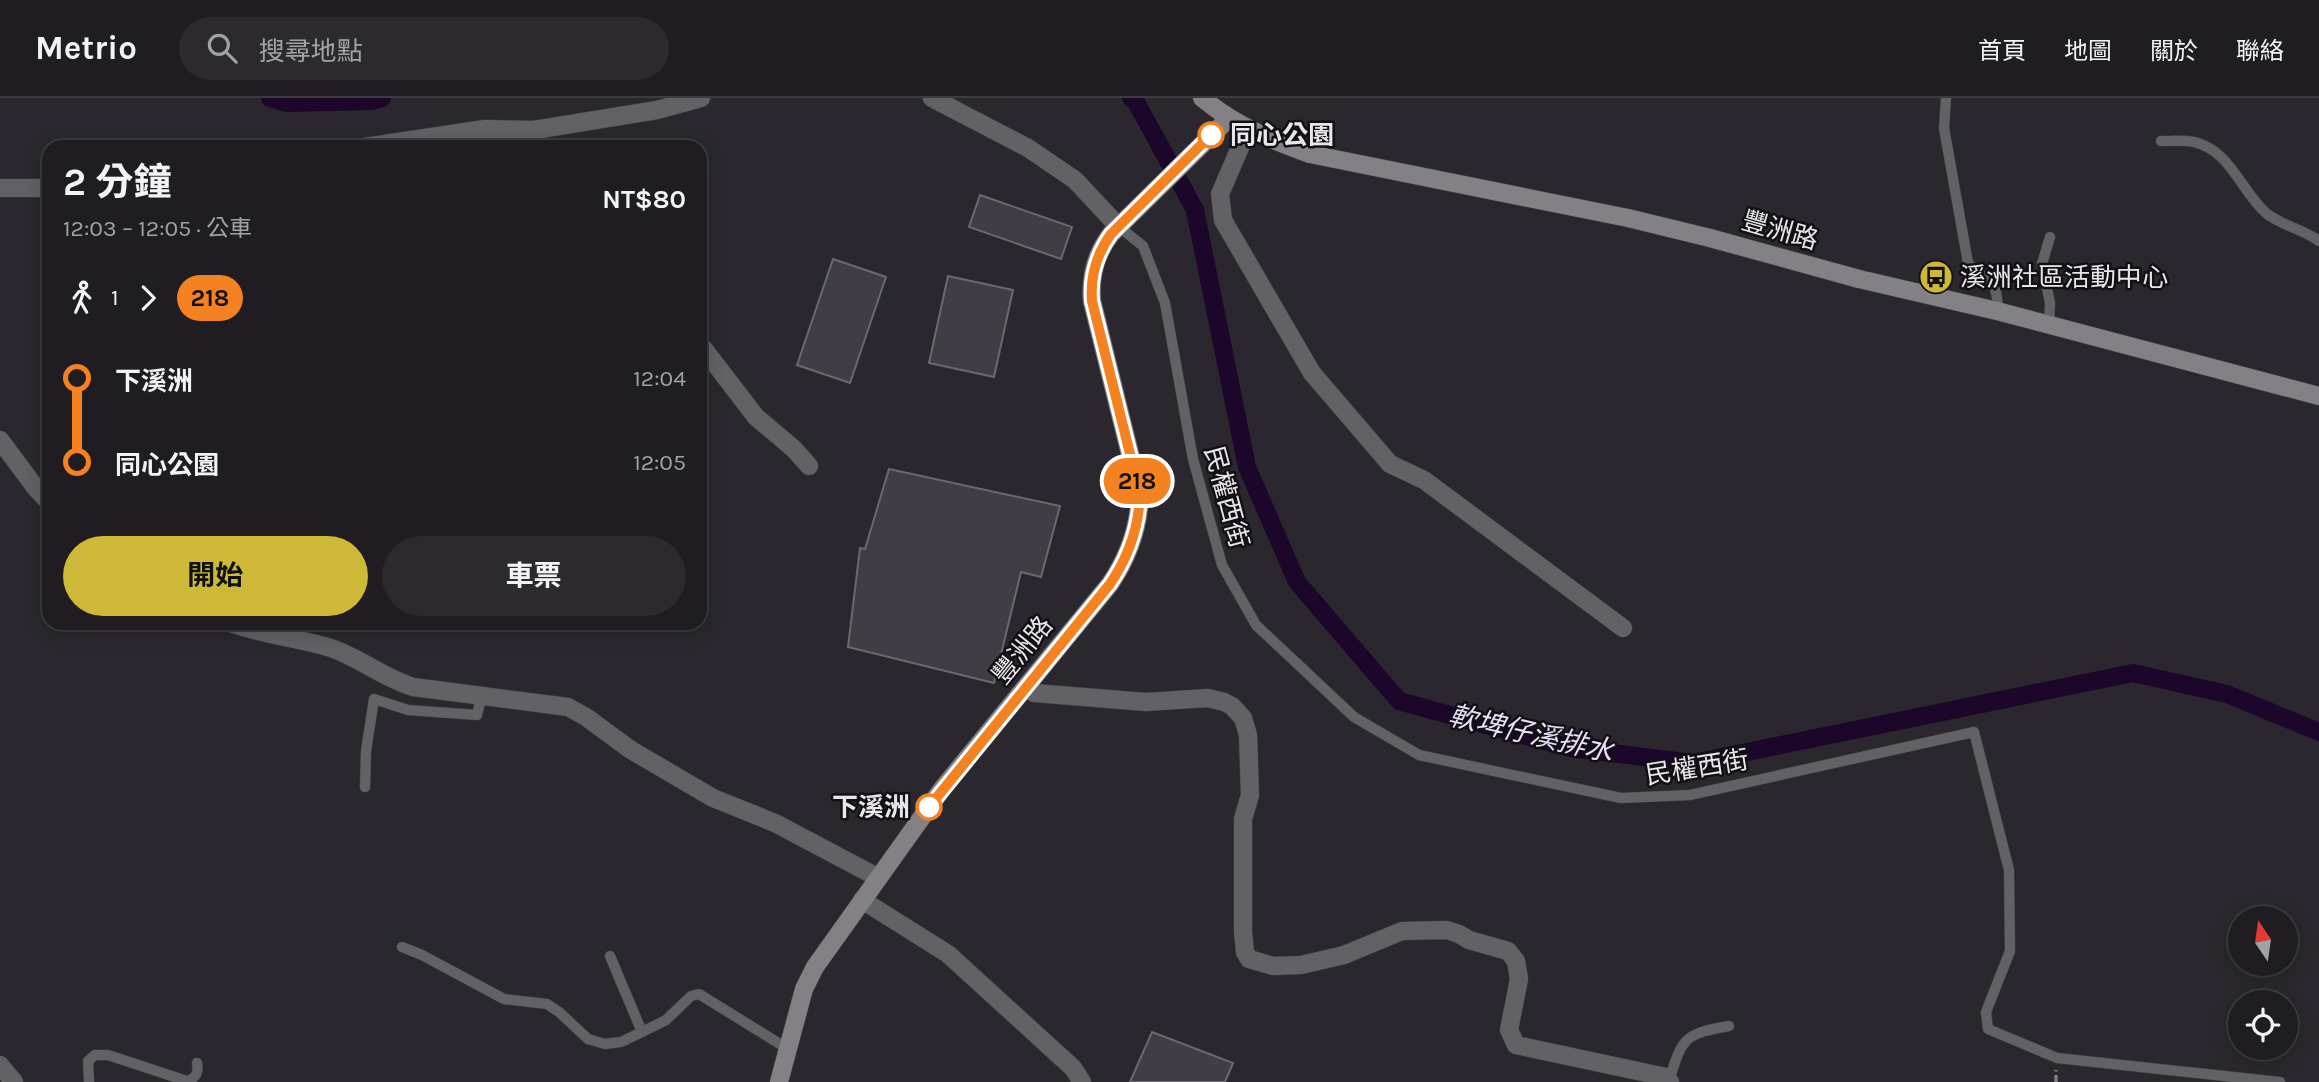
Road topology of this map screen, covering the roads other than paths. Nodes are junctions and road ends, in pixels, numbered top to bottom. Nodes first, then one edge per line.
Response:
1 (701, 98) edge
2 (932, 98) edge
3 (1202, 98) edge
4 (1946, 98) edge
5 (1228, 118) junction
6 (1248, 129) junction
7 (536, 139) edge
8 (412, 140) edge
9 (2161, 141) dead end
10 (0, 188) edge
11 (42, 188) edge
12 (1124, 222) junction
13 (2050, 237) dead end
14 (2319, 241) edge
15 (1997, 311) junction
16 (2049, 326) junction
17 (707, 353) edge
18 (2319, 396) edge
19 (0, 440) edge
20 (809, 466) dead end
21 (42, 494) edge
22 (1623, 628) dead end
23 (248, 630) edge
24 (1026, 687) junction
25 (482, 695) junction
26 (365, 787) dead end
27 (877, 877) junction
28 (862, 900) junction
29 (402, 947) dead end
30 (610, 956) dead end
31 (1729, 1027) dead end
32 (642, 1032) junction
33 (788, 1049) junction
34 (197, 1063) dead end
35 (0, 1065) edge
36 (1669, 1081) edge
37 (14, 1082) edge
38 (89, 1082) edge
39 (779, 1082) edge
40 (1082, 1082) edge
41 (2280, 1082) edge

1 - 7 street
2 - 12 street
3 - 5 street, 豐洲路
4 - 15 lane
5 - 6 street, 豐洲路
5 - 12 street, 豐洲路
6 - 15 street, 豐洲路
6 - 22 street
7 - 8 street
9 - 14 lane
10 - 11 street
12 - 24 street, 豐洲路
12 - 41 lane, 民權西街
13 - 16 lane
15 - 16 street, 豐洲路
16 - 18 street, 豐洲路
17 - 20 street
19 - 21 street
23 - 25 street
24 - 27 street, 豐洲路
24 - 36 street
25 - 26 lane
25 - 27 street
27 - 28 street, 豐洲路
28 - 33 street, 豐洲路
28 - 40 street
29 - 32 lane
30 - 32 lane
31 - 36 lane
32 - 33 lane
33 - 39 street, 豐洲路
34 - 38 lane
35 - 37 street

